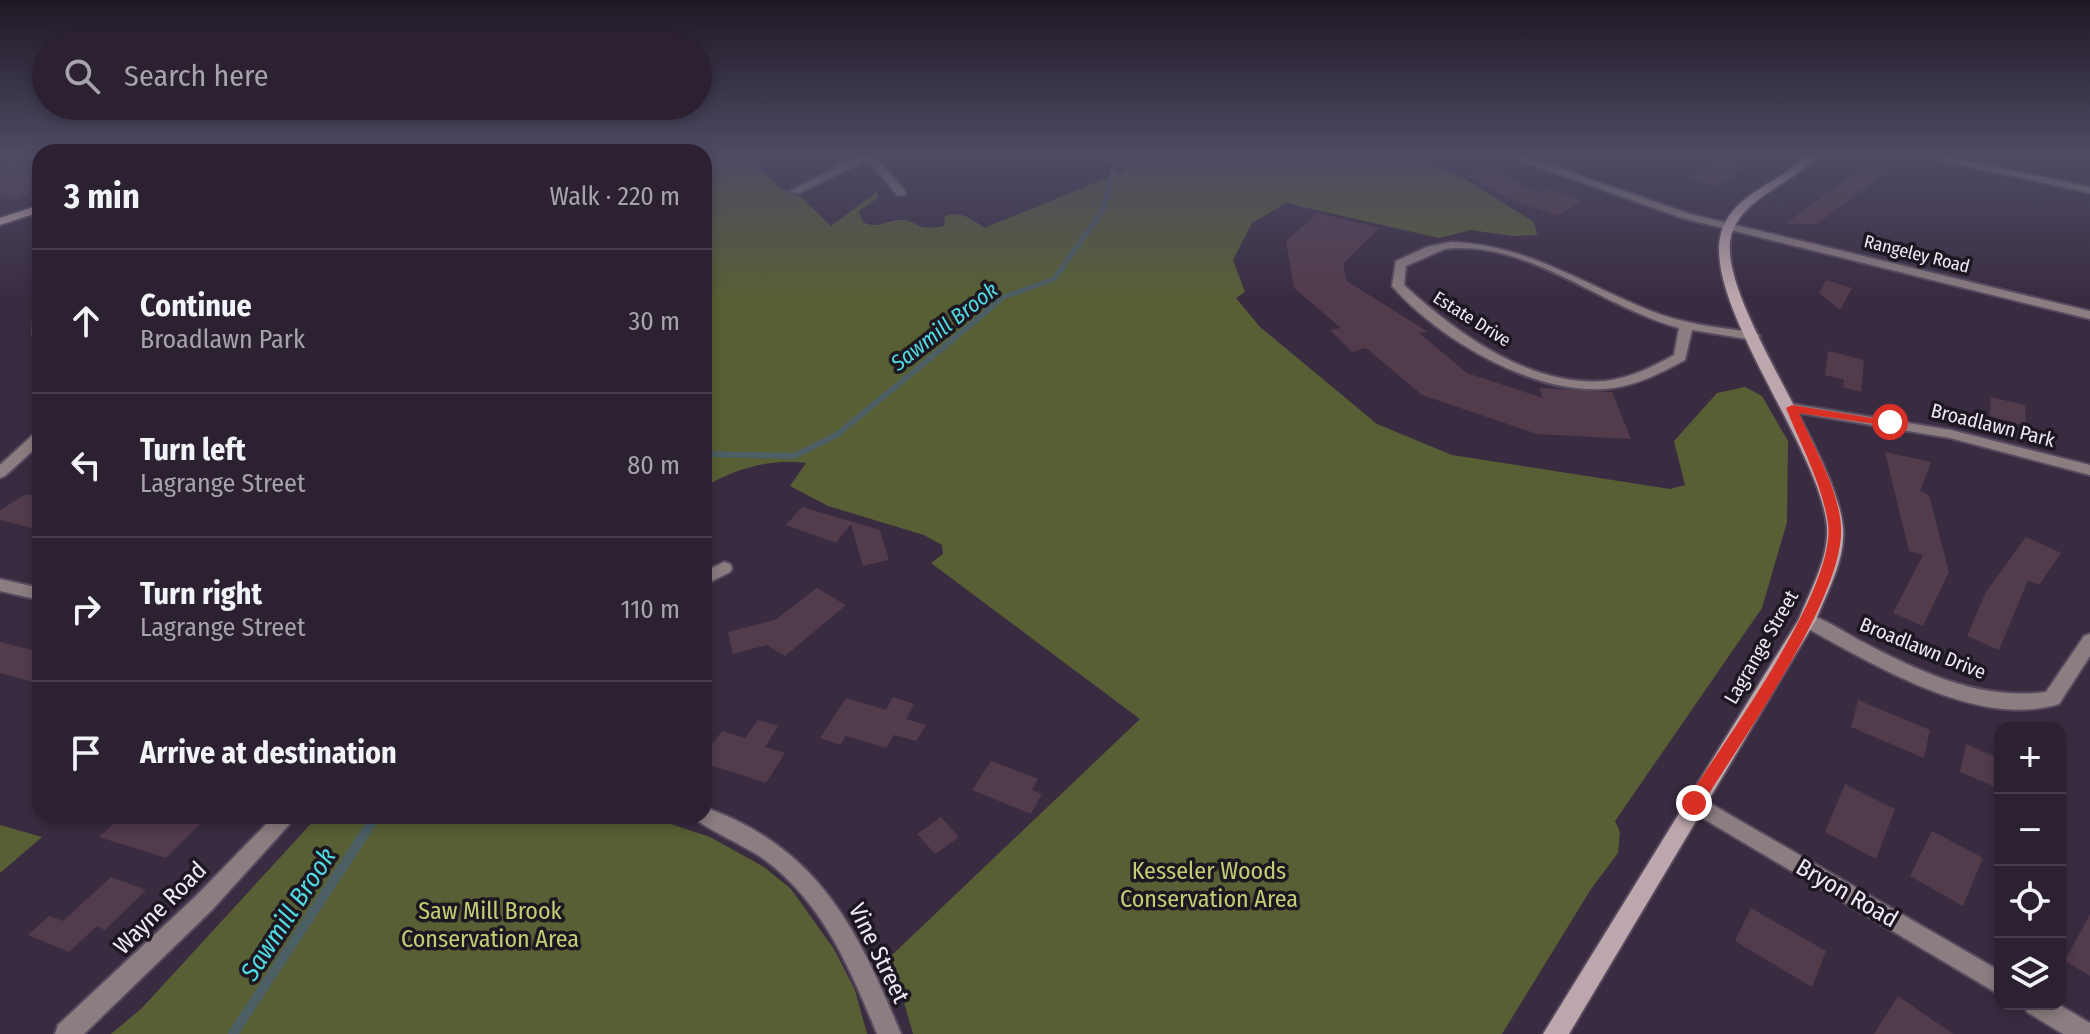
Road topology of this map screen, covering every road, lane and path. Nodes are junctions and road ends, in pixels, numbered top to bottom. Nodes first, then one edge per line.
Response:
1 (1637, 202) edge
2 (1745, 202) edge
3 (32, 211) edge
4 (0, 222) edge
5 (1728, 227) junction
6 (2090, 315) edge
7 (1686, 327) junction
8 (1753, 336) junction
9 (1792, 408) junction
10 (32, 443) edge
11 (2090, 470) edge
12 (0, 473) edge
13 (724, 568) dead end
14 (712, 575) edge
15 (0, 585) edge
16 (32, 592) edge
17 (1807, 620) junction
18 (2090, 641) edge
19 (1694, 803) junction
20 (712, 821) edge
21 (279, 824) edge
22 (1994, 980) edge
23 (2045, 1010) edge
24 (67, 1034) edge
25 (889, 1034) edge
26 (1555, 1034) edge
27 (2086, 1034) edge

1 - 5 street, Rangeley Road
2 - 5 main road
3 - 4 main road
5 - 6 street, Rangeley Road
5 - 8 main road, Lagrange Street
7 - 7 street, Estate Drive
7 - 8 street, Estate Drive
8 - 9 main road, Lagrange Street
9 - 11 street, Broadlawn Park
9 - 17 main road, Lagrange Street
10 - 12 street
13 - 14 street
15 - 16 street
17 - 18 street, Broadlawn Drive
17 - 19 main road, Lagrange Street
19 - 22 street, Bryon Road
19 - 26 main road, Lagrange Street
20 - 25 street, Vine Street
21 - 24 street, Wayne Road
23 - 27 street

